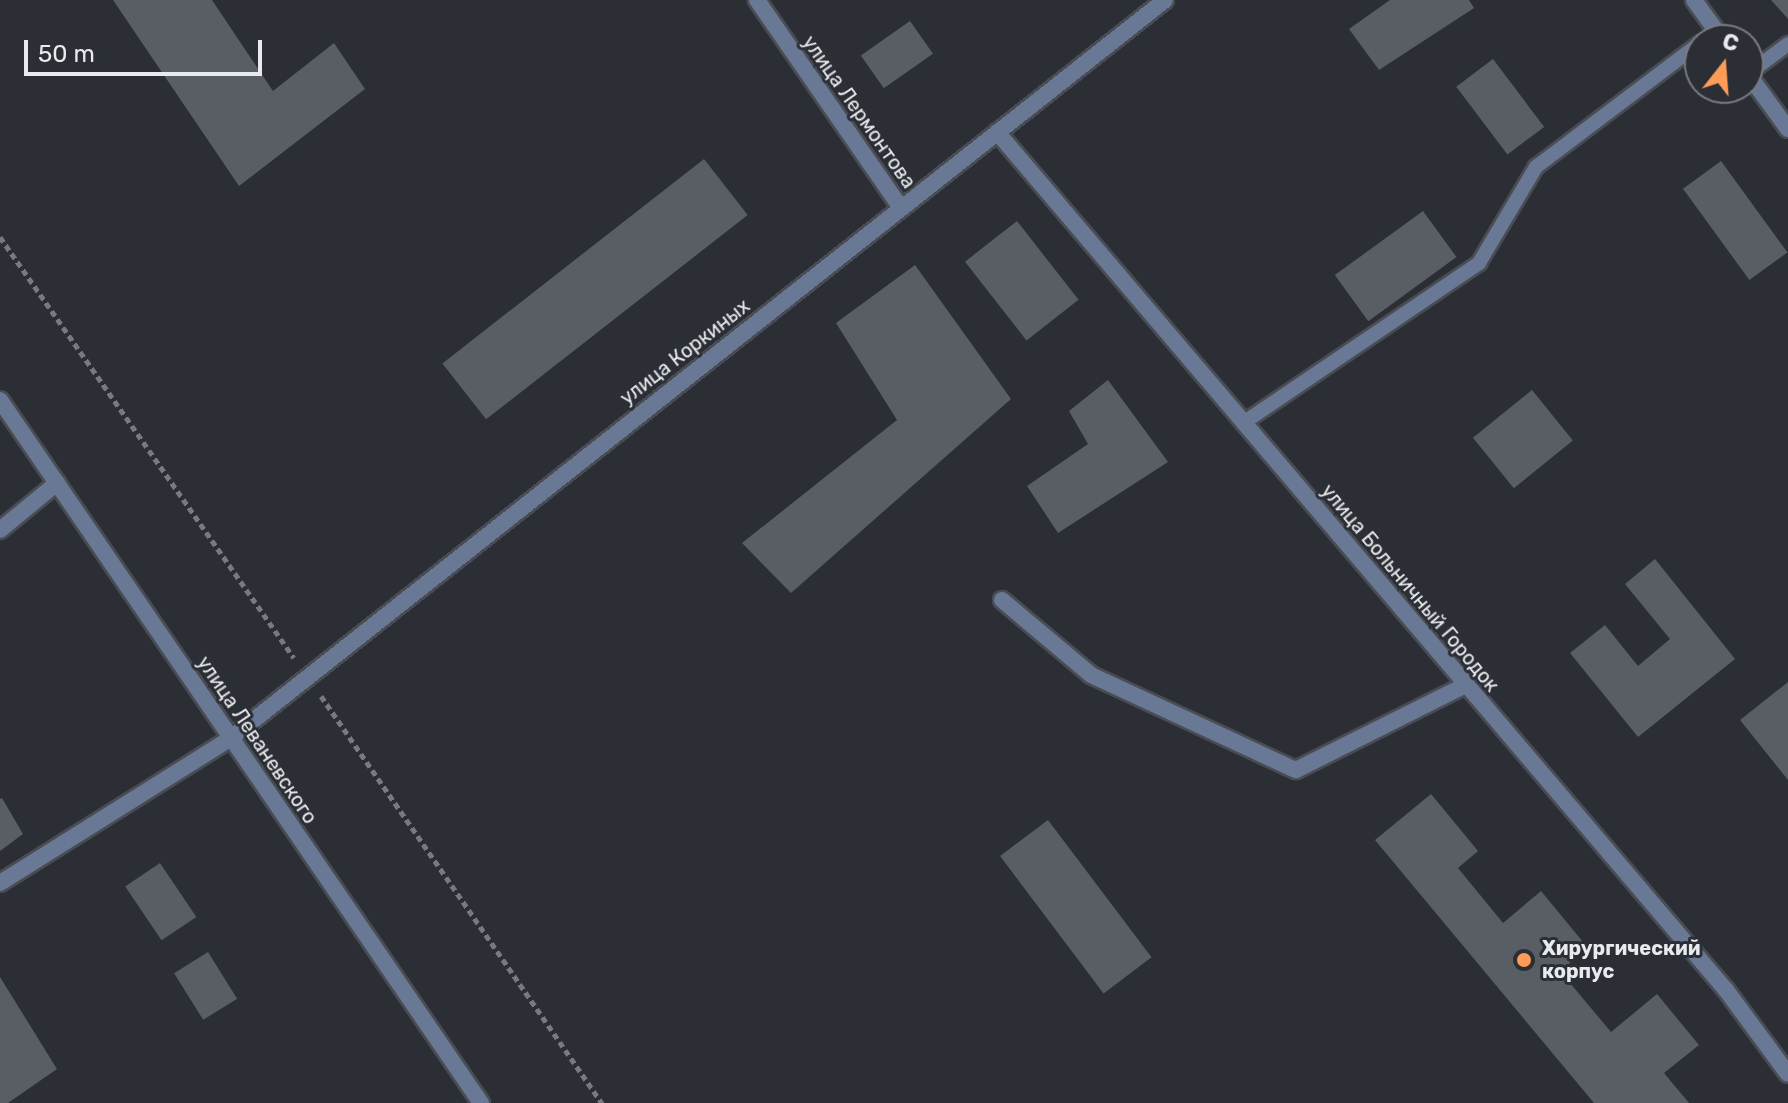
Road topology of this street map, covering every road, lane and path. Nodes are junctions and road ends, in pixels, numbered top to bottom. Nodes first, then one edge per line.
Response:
1 (757, 0) edge
2 (1165, 0) edge
3 (1694, 0) edge
4 (1705, 24) edge
5 (1788, 44) edge
6 (1684, 58) edge
7 (1764, 62) edge
8 (1764, 96) edge
9 (1788, 129) edge
10 (997, 132) junction
11 (901, 208) junction
12 (0, 400) edge
13 (1243, 423) junction
14 (57, 483) junction
15 (0, 530) edge
16 (1002, 600) dead end
17 (1466, 685) junction
18 (231, 738) junction
19 (0, 883) edge
20 (1788, 1074) edge
21 (481, 1103) edge

1 - 11 street, улица Лермонтова
2 - 10 street, улица Коркиных
3 - 4 street
5 - 7 lane
6 - 13 lane
8 - 9 street
10 - 11 street, улица Коркиных
10 - 13 street, улица Больничный Городок
11 - 18 street, улица Коркиных
12 - 14 street, улица Леваневского
13 - 17 street, улица Больничный Городок
14 - 15 street
14 - 18 street, улица Леваневского
16 - 17 street
17 - 20 street, улица Больничный Городок
18 - 19 street, улица Коркиных
18 - 21 street, улица Леваневского

